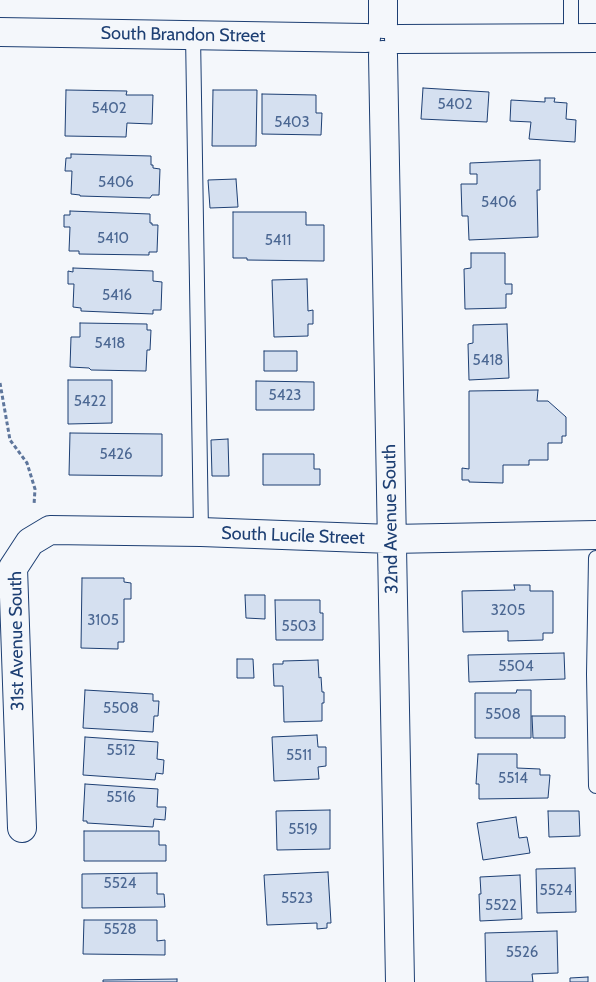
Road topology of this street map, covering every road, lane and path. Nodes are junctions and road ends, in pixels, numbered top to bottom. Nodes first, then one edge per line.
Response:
1 (571, 0) edge
2 (383, 31) edge
3 (0, 32) edge
4 (193, 35) junction
5 (584, 38) edge
6 (0, 383) edge
7 (201, 532) junction
8 (43, 535) junction
9 (596, 535) edge
10 (391, 539) junction
11 (596, 558) edge
12 (596, 786) edge
13 (22, 828) dead end
14 (400, 982) edge

1 - 5 lane
2 - 4 street, South Brandon Street
2 - 5 street, South Brandon Street
2 - 10 street, 32nd Avenue South
3 - 4 street, South Brandon Street
4 - 7 lane
6 - 8 path
7 - 8 street, South Lucile Street
7 - 10 street, South Lucile Street
8 - 13 street, 31st Avenue South
9 - 10 street, South Lucile Street
10 - 14 street, 32nd Avenue South
11 - 12 lane

